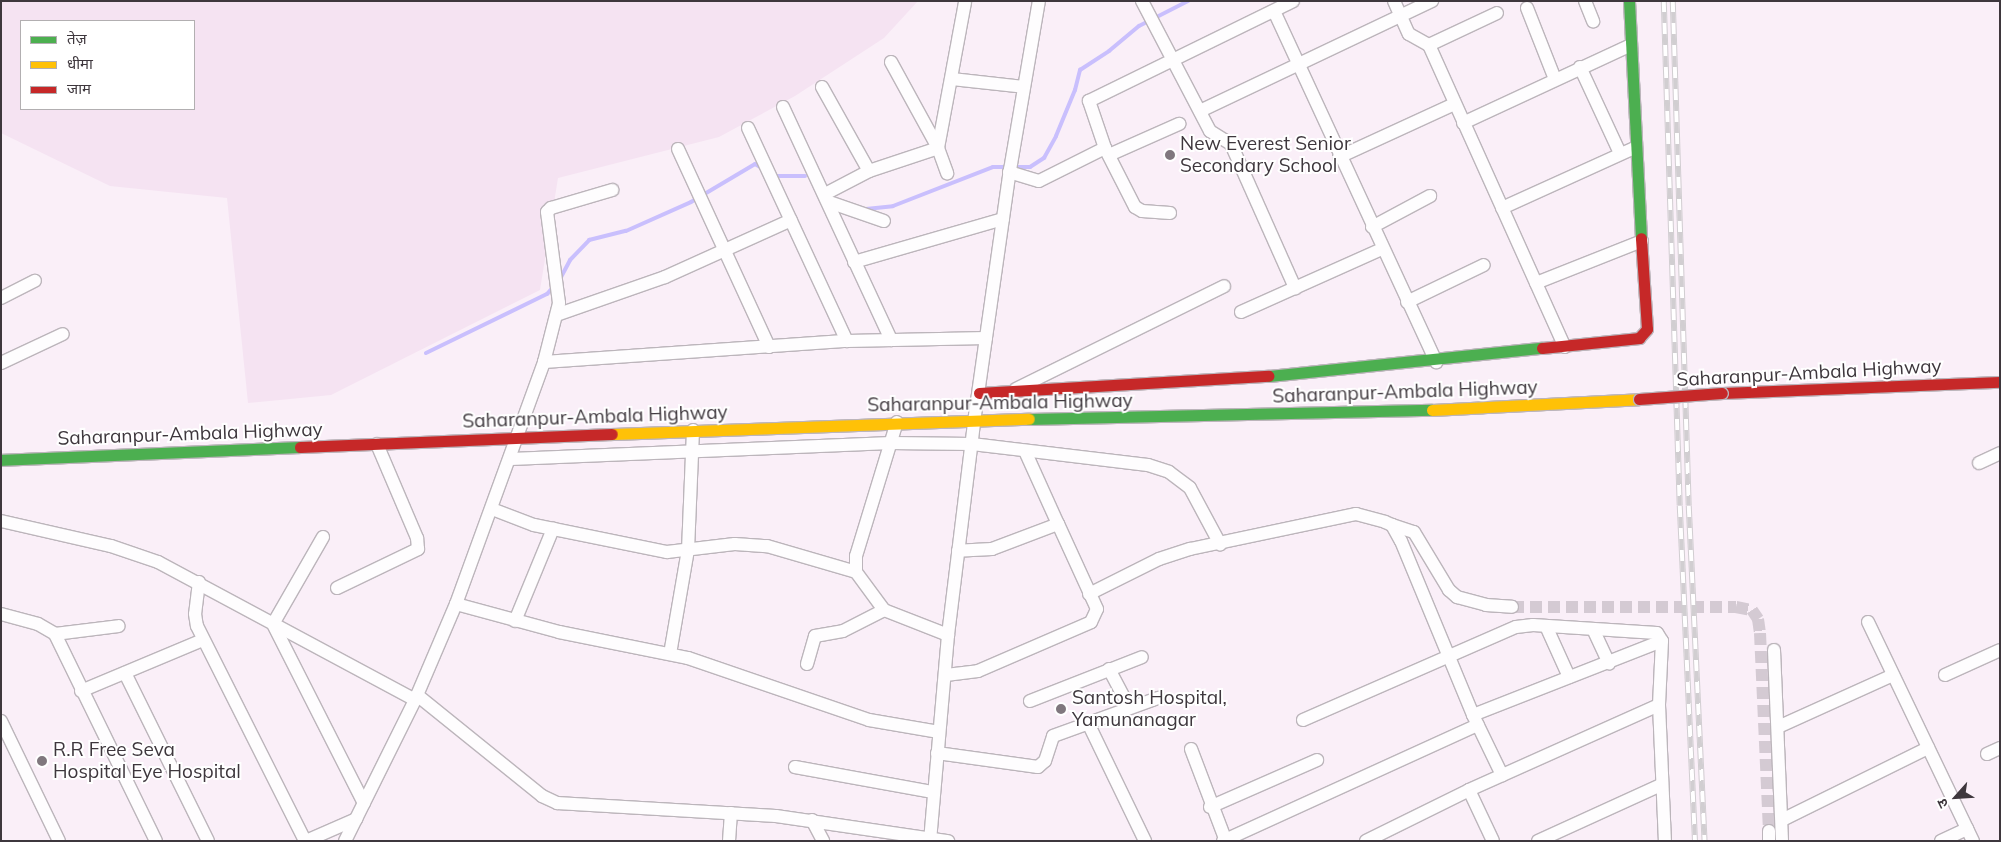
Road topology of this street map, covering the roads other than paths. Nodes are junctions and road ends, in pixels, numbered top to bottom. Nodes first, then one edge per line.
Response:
1 (1039, 1) edge
2 (1293, 1) edge
3 (1394, 1) edge
4 (1432, 1) edge
5 (1585, 1) edge
6 (1629, 1) edge
7 (965, 2) edge
8 (1145, 7) edge
9 (1527, 8) dead end
10 (1274, 11) junction
11 (1497, 13) dead end
12 (1401, 16) junction
13 (1593, 21) dead end
14 (1429, 45) junction
15 (1629, 46) junction
16 (1175, 60) junction
17 (891, 62) dead end
18 (1297, 66) junction
19 (1580, 67) junction
20 (1555, 78) junction
21 (952, 79) junction
22 (822, 87) dead end
23 (1024, 87) junction
24 (1454, 104) junction
25 (783, 107) dead end
26 (1200, 111) junction
27 (1463, 123) junction
28 (1179, 124) dead end
29 (748, 128) dead end
30 (938, 148) junction
31 (1634, 148) junction
32 (678, 149) dead end
33 (1107, 152) junction
34 (1620, 154) junction
35 (1340, 158) junction
36 (1010, 168) junction
37 (869, 171) junction
38 (947, 173) dead end
39 (612, 190) dead end
40 (1430, 196) dead end
41 (827, 198) junction
42 (1502, 208) junction
43 (1170, 212) dead end
44 (1003, 219) junction
45 (791, 220) junction
46 (884, 221) dead end
47 (1372, 227) junction
48 (1642, 241) junction
49 (1382, 249) junction
50 (724, 250) junction
51 (854, 262) junction
52 (1484, 265) dead end
53 (35, 281) dead end
54 (1536, 283) junction
55 (1224, 286) dead end
56 (1295, 288) junction
57 (1, 298) edge
58 (1407, 302) junction
59 (1241, 312) dead end
60 (559, 314) junction
61 (63, 334) dead end
62 (986, 338) junction
63 (891, 340) junction
64 (847, 341) junction
65 (1565, 346) junction
66 (769, 347) junction
67 (544, 362) junction
68 (1436, 362) junction
69 (1, 363) edge
70 (2000, 382) edge
71 (1016, 389) junction
72 (979, 393) junction
73 (897, 422) junction
74 (974, 422) junction
75 (693, 430) junction
76 (518, 438) junction
77 (890, 443) junction
78 (377, 444) junction
79 (972, 444) junction
80 (692, 451) junction
81 (1026, 451) junction
82 (2000, 454) edge
83 (511, 459) junction
84 (1, 460) edge
85 (1979, 463) dead end
86 (492, 509) junction
87 (1, 521) edge
88 (1058, 524) junction
89 (1392, 525) junction
90 (553, 529) junction
91 (323, 537) dead end
92 (1220, 544) junction
93 (688, 550) junction
94 (958, 551) junction
95 (856, 572) junction
96 (199, 582) junction
97 (337, 588) dead end
98 (1089, 594) junction
99 (456, 604) junction
100 (1512, 606) tunnel mouth
101 (884, 610) junction
102 (1, 614) edge
103 (515, 620) junction
104 (1868, 622) dead end
105 (273, 624) junction
106 (119, 626) dead end
107 (1546, 626) junction
108 (1593, 628) junction
109 (55, 634) junction
110 (948, 635) junction
111 (203, 640) junction
112 (1662, 641) junction
113 (1774, 650) dead end
114 (2000, 650) edge
115 (670, 654) junction
116 (1450, 656) junction
117 (1142, 657) dead end
118 (1609, 663) junction
119 (807, 664) dead end
120 (1109, 669) junction
121 (125, 673) junction
122 (946, 675) junction
123 (1893, 675) junction
124 (1946, 675) dead end
125 (1569, 677) junction
126 (81, 692) junction
127 (416, 697) junction
128 (1158, 698) dead end
129 (1030, 701) dead end
130 (1659, 705) junction
131 (1129, 707) junction
132 (1303, 720) dead end
133 (1476, 720) junction
134 (1, 721) edge
135 (1089, 725) junction
136 (1778, 727) junction
137 (939, 732) junction
138 (1928, 748) junction
139 (2000, 748) edge
140 (1191, 749) dead end
141 (937, 753) junction
142 (1987, 754) dead end
143 (1317, 760) dead end
144 (795, 767) dead end
145 (1502, 775) junction
146 (1661, 785) junction
147 (1469, 790) junction
148 (932, 792) junction
149 (364, 803) junction
150 (1210, 807) junction
151 (731, 813) junction
152 (356, 819) junction
153 (812, 820) junction
154 (1782, 820) junction
155 (1967, 829) junction
156 (929, 839) edge
157 (1225, 840) edge
158 (59, 841) edge
159 (156, 841) edge
160 (208, 841) edge
161 (306, 841) edge
162 (345, 841) edge
163 (729, 841) edge
164 (823, 841) edge
165 (948, 841) edge
166 (1145, 841) edge
167 (1366, 841) edge
168 (1492, 841) edge
169 (1538, 841) edge
170 (1665, 841) edge
171 (1782, 841) edge
172 (1941, 841) edge
173 (1973, 841) edge

1 - 23 street
2 - 10 street
3 - 12 street
4 - 12 street
5 - 13 street
6 - 15 main road
7 - 21 street
8 - 16 street
9 - 20 street
10 - 16 street
10 - 18 street
11 - 14 street
12 - 14 street
12 - 18 street
14 - 24 street
15 - 19 street
15 - 31 main road
16 - 26 street
16 - 33 street
17 - 30 street
18 - 26 street
18 - 35 street
19 - 20 street
19 - 34 street
20 - 27 street
21 - 23 street
21 - 30 street
22 - 37 street
23 - 36 street
24 - 27 street
24 - 35 street
25 - 41 street
26 - 56 street
27 - 42 street
28 - 33 street
29 - 45 street
30 - 37 street
30 - 38 street
31 - 34 street
31 - 48 main road
32 - 50 street
33 - 36 street
33 - 43 street
34 - 42 street
35 - 47 street
36 - 44 street
37 - 41 street
39 - 60 street
40 - 47 street
41 - 46 street
41 - 51 street
42 - 54 street
44 - 51 street
44 - 62 street
45 - 50 street
45 - 64 street
47 - 49 street
48 - 54 street
48 - 65 main road
49 - 56 street
49 - 58 street
50 - 60 street
50 - 66 street
51 - 63 street
52 - 58 street
53 - 57 street
54 - 65 street
55 - 71 street
56 - 59 street
58 - 68 street
60 - 67 street
61 - 69 street
62 - 63 street
62 - 72 street
63 - 64 street
64 - 66 street
65 - 68 main road
66 - 67 street
67 - 76 street
68 - 71 main road
70 - 74 main road, Saharanpur-Ambala Highway, bridge
71 - 72 main road
72 - 74 street
73 - 74 main road, Saharanpur-Ambala Highway
73 - 75 main road, Saharanpur-Ambala Highway
73 - 77 street
74 - 79 street
75 - 76 main road, Saharanpur-Ambala Highway
75 - 80 street
76 - 78 main road, Saharanpur-Ambala Highway
76 - 83 street
77 - 79 street
77 - 80 street
77 - 95 street
78 - 84 main road, Saharanpur-Ambala Highway
78 - 97 street
79 - 81 street
79 - 94 street
80 - 83 street
80 - 93 street
81 - 88 street
81 - 92 street
82 - 85 street
83 - 86 street
86 - 90 street
86 - 99 street
87 - 96 street
88 - 94 street
88 - 98 street
89 - 92 street
89 - 100 street
89 - 116 street
90 - 93 street
90 - 103 street
91 - 105 street
92 - 98 street
93 - 95 street
93 - 115 street
94 - 110 street
95 - 101 street
96 - 105 street
96 - 111 street
98 - 122 street
99 - 103 street
99 - 127 street
101 - 110 street
101 - 119 street
102 - 109 street
103 - 115 street
104 - 123 street
105 - 127 street
105 - 149 street
106 - 109 street
107 - 108 street
107 - 116 street
107 - 125 street
108 - 112 street
108 - 118 street
109 - 126 street
110 - 122 street
111 - 121 street
111 - 161 street
112 - 118 street
112 - 130 street
113 - 136 street
114 - 124 street
115 - 137 street
116 - 132 street
116 - 133 street
117 - 120 street
118 - 125 street
120 - 129 street
120 - 131 street
121 - 126 street
121 - 160 street
122 - 137 street
123 - 136 street
123 - 138 street
125 - 133 street
126 - 159 street
127 - 149 street
127 - 151 street
128 - 131 street
130 - 145 street
130 - 146 street
131 - 135 street
133 - 145 street
133 - 157 street
134 - 158 street
135 - 141 street
135 - 166 street
136 - 154 street
137 - 141 street
138 - 154 street
138 - 155 street
139 - 142 street
140 - 150 street
141 - 148 street
143 - 150 street
144 - 148 street
145 - 147 street
146 - 169 street
146 - 170 street
147 - 167 street
147 - 168 street
148 - 156 street
149 - 152 street
150 - 157 street
151 - 153 street
151 - 163 street
152 - 161 street
152 - 162 street
153 - 156 street
153 - 164 street
154 - 171 street
155 - 172 street
155 - 173 street
156 - 165 street

